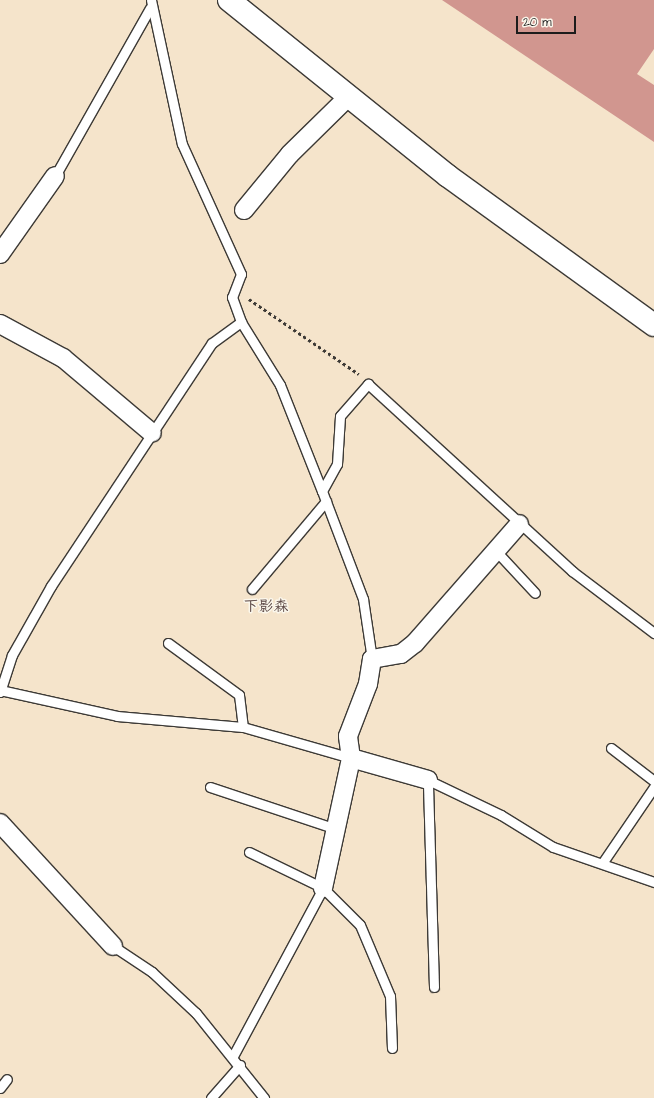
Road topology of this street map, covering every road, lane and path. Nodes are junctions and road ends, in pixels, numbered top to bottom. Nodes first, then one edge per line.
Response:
1 (229, 0) edge
2 (150, 4) edge
3 (349, 96) junction
4 (55, 176) joint
5 (244, 210) dead end
6 (0, 254) edge
7 (235, 290) junction
8 (241, 322) junction
9 (0, 324) edge
10 (654, 325) edge
11 (368, 384) junction
12 (152, 433) junction
13 (322, 491) junction
14 (326, 501) junction
15 (519, 524) junction
16 (496, 551) junction
17 (252, 589) dead end
18 (535, 593) dead end
19 (654, 633) edge
20 (168, 643) dead end
21 (372, 659) junction
22 (1, 691) edge
23 (243, 727) junction
24 (611, 748) dead end
25 (351, 758) junction
26 (428, 780) junction
27 (654, 781) edge
28 (654, 786) edge
29 (210, 787) dead end
30 (0, 823) edge
31 (336, 829) junction
32 (249, 852) dead end
33 (603, 862) junction
34 (654, 882) edge
35 (323, 888) junction
36 (112, 946) joint
37 (434, 987) dead end
38 (392, 1048) dead end
39 (233, 1056) junction
40 (240, 1065) junction
41 (7, 1079) dead end
42 (0, 1088) edge
43 (211, 1098) edge
44 (264, 1098) edge

1 - 3 street
2 - 4 lane
2 - 7 lane
3 - 5 street
3 - 10 street
4 - 6 street
7 - 8 lane
7 - 11 path
8 - 12 lane
8 - 13 lane
9 - 12 street
11 - 13 lane
11 - 15 lane
12 - 22 lane
13 - 14 lane
14 - 17 lane
14 - 21 lane
15 - 16 street
15 - 19 lane
16 - 18 lane
16 - 21 street
20 - 23 lane
21 - 25 street
22 - 23 lane
23 - 25 lane
24 - 27 lane
25 - 26 street
25 - 31 street
26 - 33 lane
26 - 37 lane
28 - 33 lane
29 - 31 lane
30 - 36 street
31 - 35 street
32 - 35 lane
33 - 34 lane
35 - 38 lane
35 - 39 lane
36 - 39 lane
39 - 40 lane
40 - 43 lane
40 - 44 lane
41 - 42 lane

